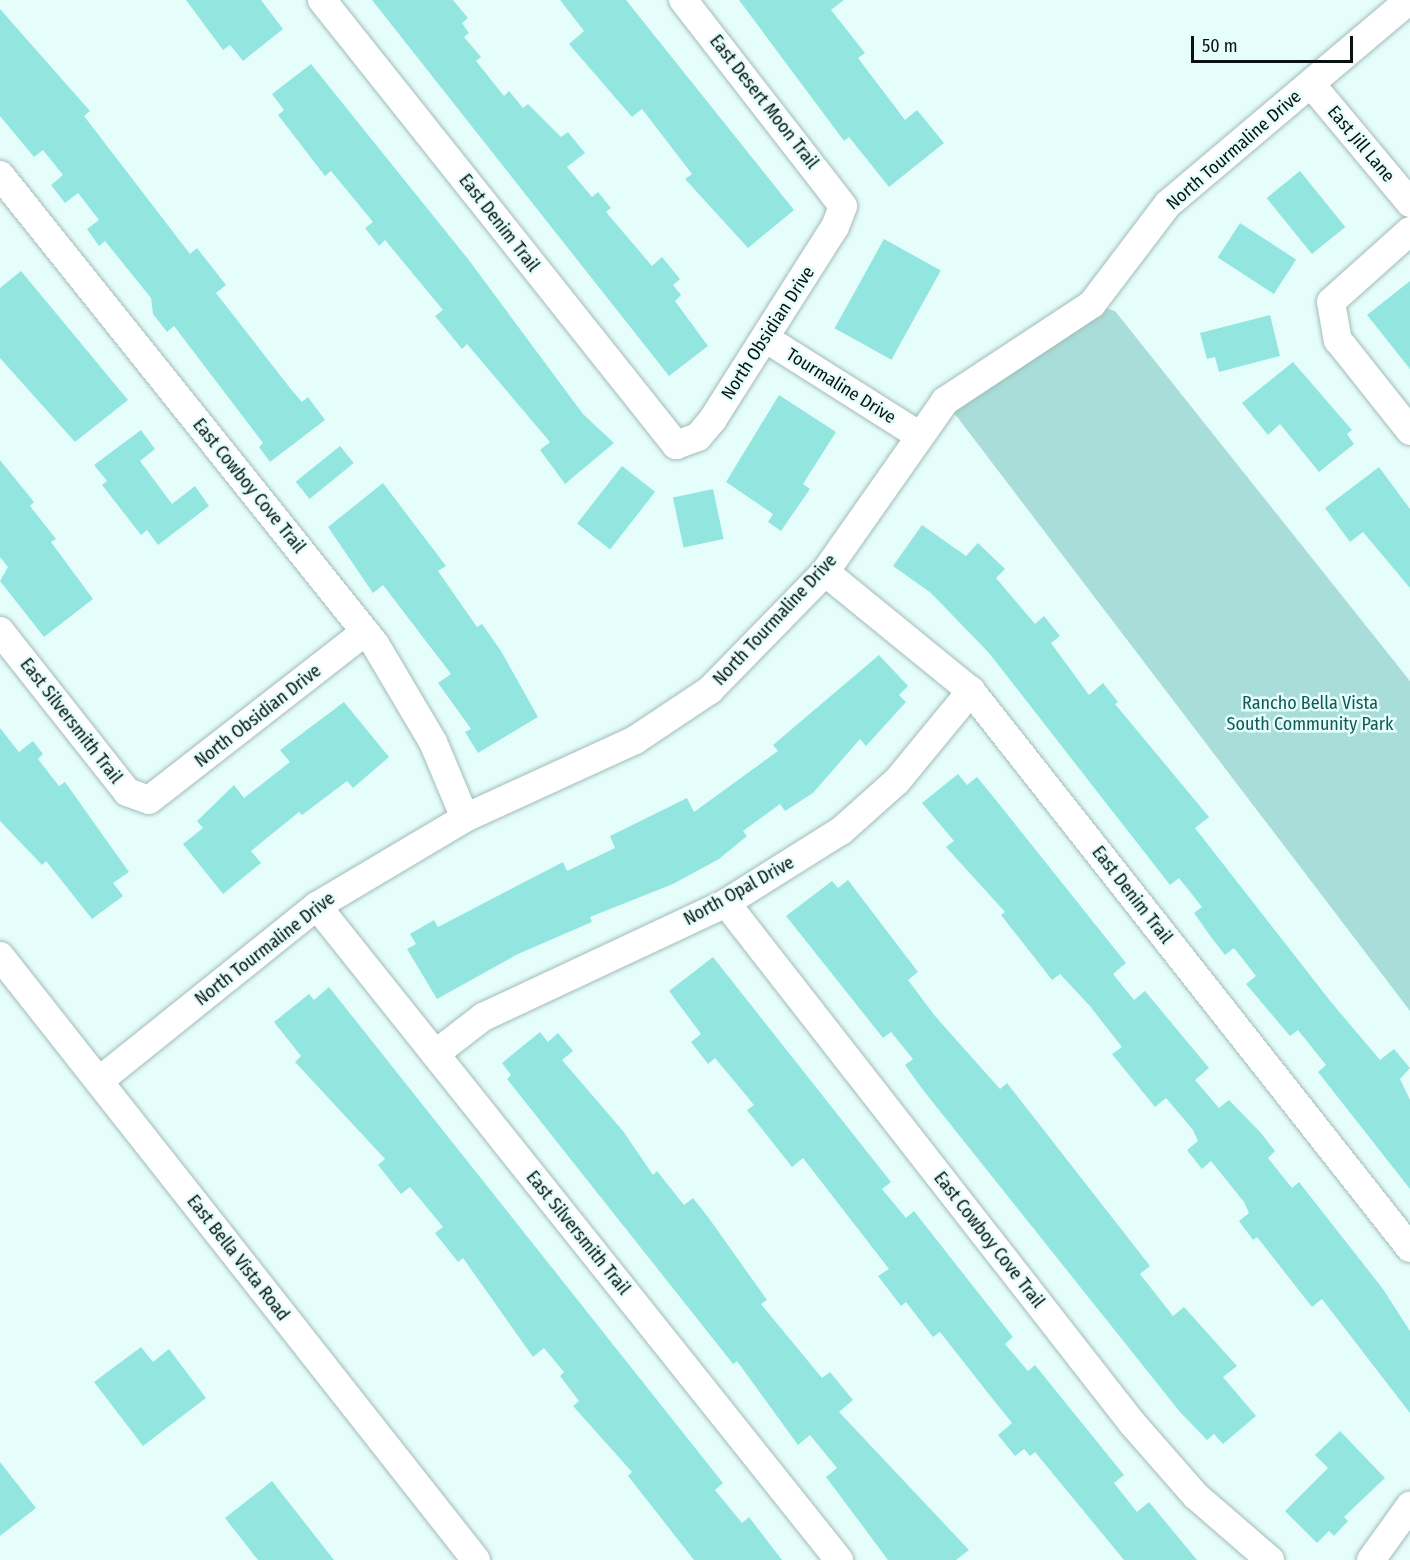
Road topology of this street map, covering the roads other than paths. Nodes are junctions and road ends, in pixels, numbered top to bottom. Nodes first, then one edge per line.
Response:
1 (322, 0) edge
2 (683, 0) edge
3 (1409, 0) edge
4 (1311, 84) junction
5 (0, 175) edge
6 (1410, 203) edge
7 (843, 206) joint
8 (1410, 231) edge
9 (765, 338) junction
10 (1410, 431) edge
11 (917, 434) junction
12 (676, 445) joint
13 (825, 572) junction
14 (0, 631) edge
15 (365, 632) junction
16 (971, 691) junction
17 (149, 800) joint
18 (465, 818) junction
19 (726, 903) junction
20 (317, 906) junction
21 (0, 956) edge
22 (435, 1054) junction
23 (99, 1081) junction
24 (1410, 1248) edge
25 (1410, 1506) edge
26 (476, 1560) edge
27 (839, 1560) edge
28 (1270, 1560) edge
29 (1371, 1560) edge

1 - 12 street, East Denim Trail
2 - 7 street, East Desert Moon Trail
3 - 4 street, North Tourmaline Drive
4 - 6 street, East Jill Lane
4 - 11 street, North Tourmaline Drive
5 - 15 street, East Cowboy Cove Trail
7 - 9 street, North Obsidian Drive
8 - 10 street
9 - 11 street, Tourmaline Drive
9 - 12 street, North Obsidian Drive
11 - 13 street, North Tourmaline Drive
13 - 16 street, East Denim Trail
13 - 18 street, North Tourmaline Drive
14 - 17 street, East Silversmith Trail
15 - 17 street, North Obsidian Drive
15 - 18 street, East Cowboy Cove Trail
16 - 19 street, North Opal Drive
16 - 24 street, East Denim Trail
18 - 20 street, North Tourmaline Drive
19 - 22 street, North Opal Drive
19 - 28 street, East Cowboy Cove Trail
20 - 22 street, East Silversmith Trail
20 - 23 street, North Tourmaline Drive
21 - 23 street, East Bella Vista Road
22 - 27 street, East Silversmith Trail
23 - 26 street, East Bella Vista Road
25 - 29 street

